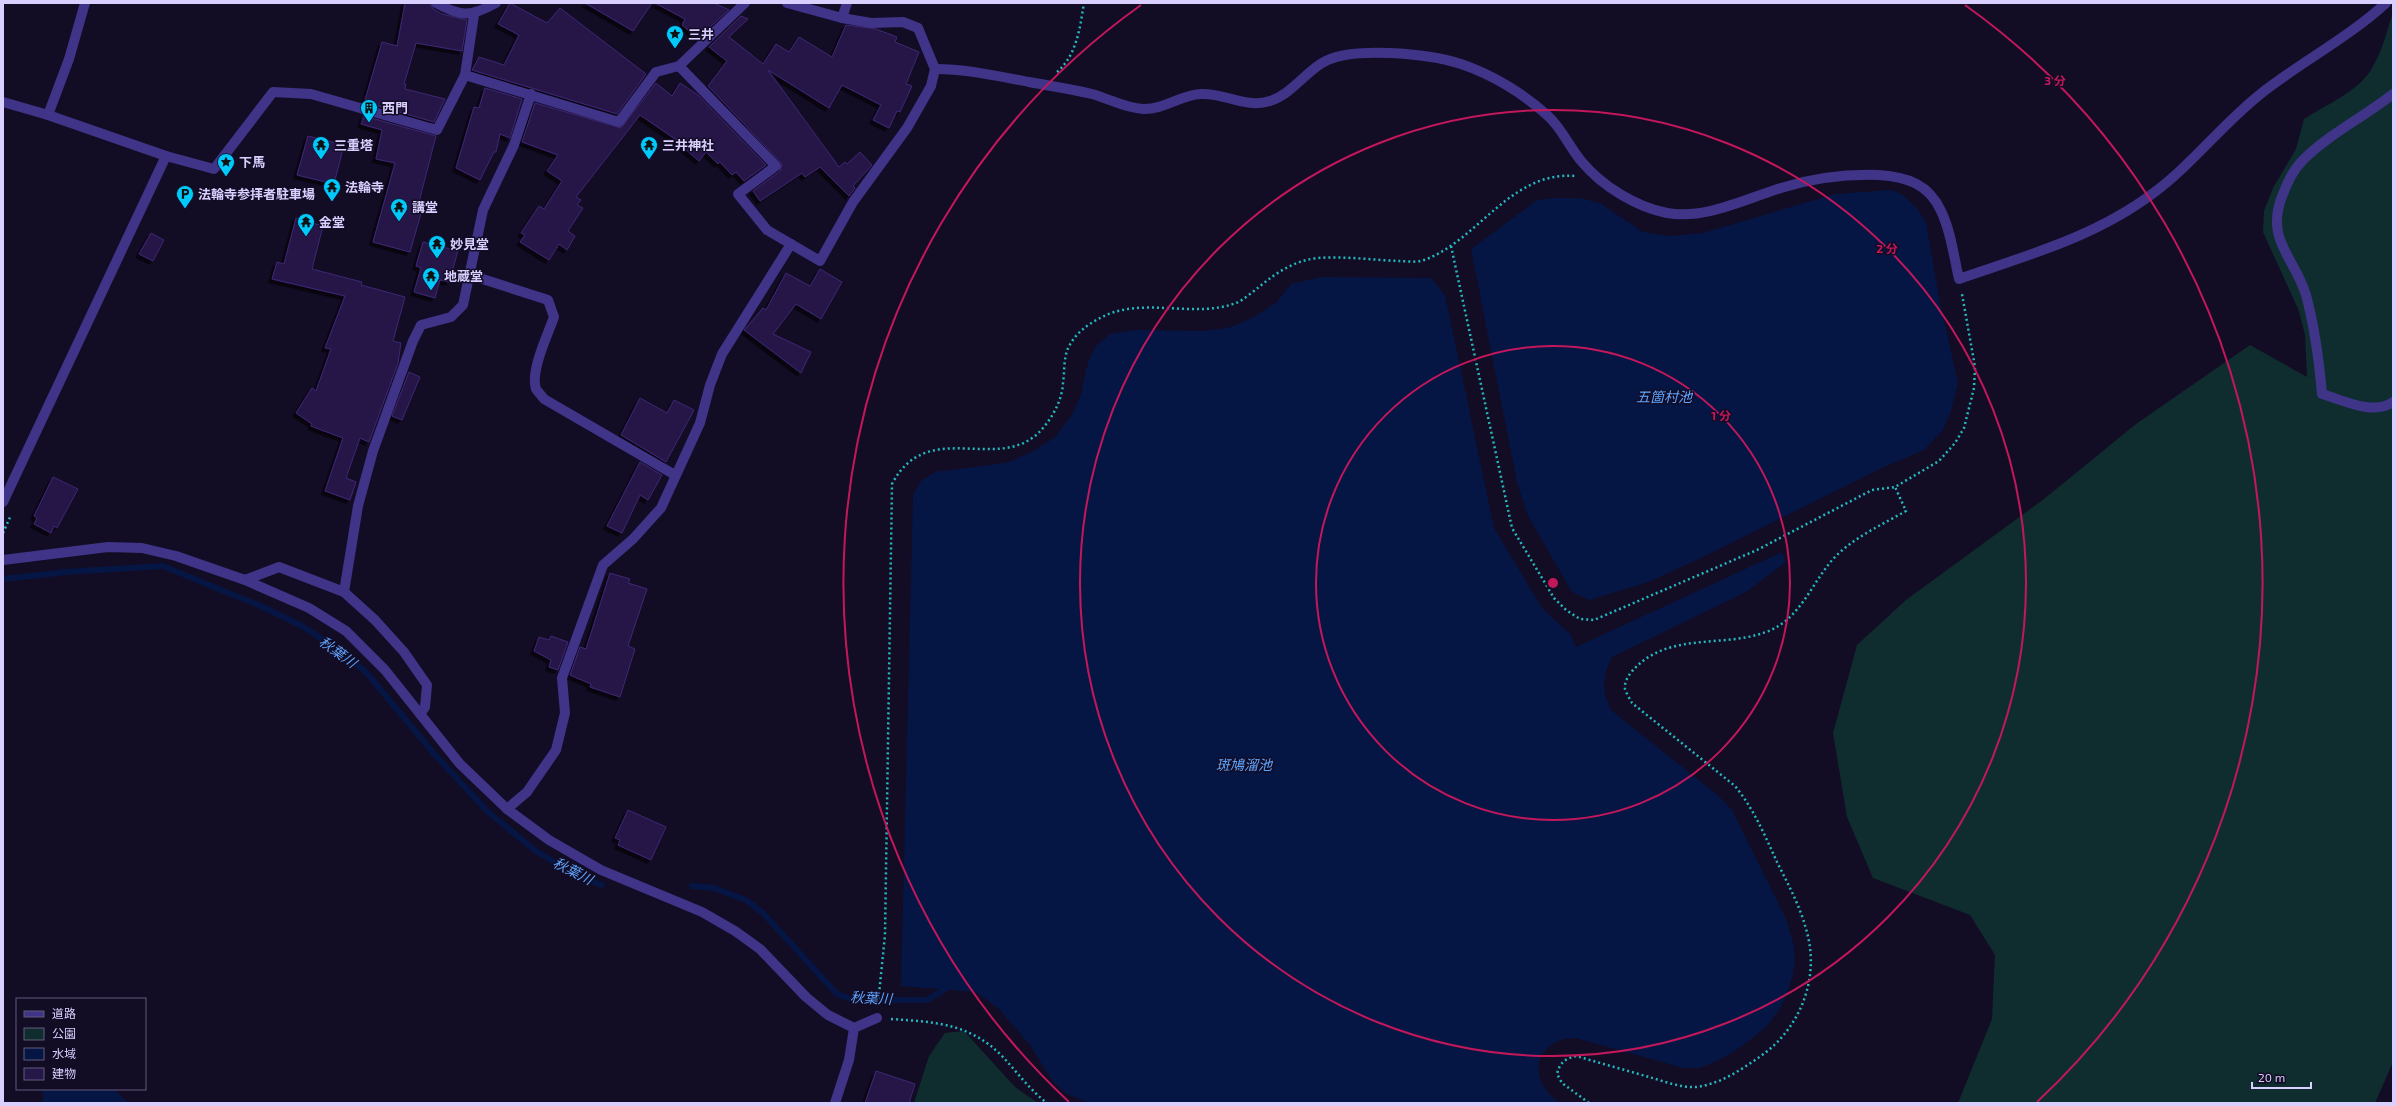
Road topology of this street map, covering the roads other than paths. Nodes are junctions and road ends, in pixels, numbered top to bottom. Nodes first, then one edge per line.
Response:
1 (85, 3) edge
2 (436, 3) edge
3 (496, 3) edge
4 (745, 3) edge
5 (787, 3) edge
6 (847, 3) edge
7 (2386, 3) edge
8 (474, 15) junction
9 (842, 18) junction
10 (679, 66) junction
11 (935, 68) junction
12 (466, 75) junction
13 (531, 94) junction
14 (2393, 94) edge
15 (3, 102) edge
16 (48, 115) junction
17 (166, 156) junction
18 (791, 244) junction
19 (470, 275) junction
20 (2393, 402) edge
21 (675, 475) junction
22 (3, 502) edge
23 (3, 560) edge
24 (245, 580) junction
25 (344, 592) junction
26 (420, 714) junction
27 (507, 809) junction
28 (878, 1015) road end
29 (854, 1028) junction
30 (835, 1103) edge

1 - 16 street
2 - 8 street
3 - 8 street
4 - 10 street
5 - 9 street
6 - 9 street
7 - 11 street
8 - 12 street
9 - 11 street
10 - 13 street
10 - 18 street
11 - 18 street
12 - 13 street
12 - 17 street
13 - 19 street
14 - 20 street
15 - 16 street
16 - 17 street
17 - 22 street
18 - 21 street
19 - 21 street
19 - 25 street
21 - 27 street
23 - 24 street
24 - 25 street
24 - 26 street
25 - 26 street
26 - 27 street
27 - 29 street
28 - 29 street
29 - 30 street

